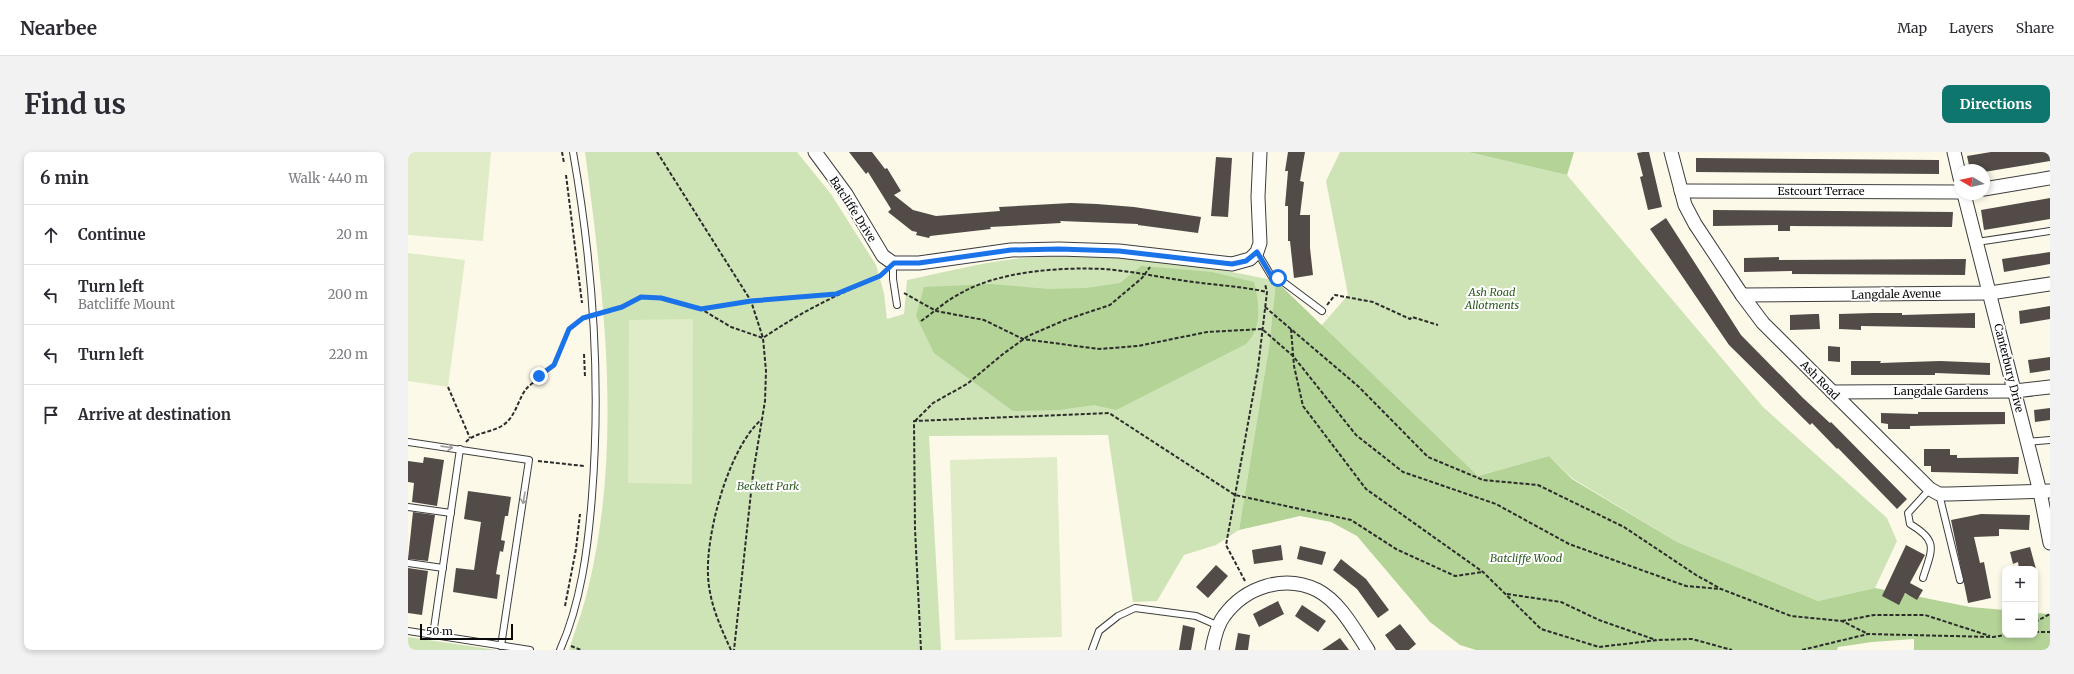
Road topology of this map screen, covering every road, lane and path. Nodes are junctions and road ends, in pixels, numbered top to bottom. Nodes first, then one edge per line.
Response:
1 (562, 152) edge
2 (573, 152) edge
3 (657, 152) edge
4 (814, 152) edge
5 (1260, 152) edge
6 (1671, 152) edge
7 (1954, 152) edge
8 (1957, 164) edge
9 (2050, 178) edge
10 (1990, 188) edge
11 (1681, 191) junction
12 (1954, 192) edge
13 (1966, 200) edge
14 (2050, 231) edge
15 (1976, 242) junction
16 (1257, 252) junction
17 (1160, 254) junction
18 (894, 263) junction
19 (1144, 274) junction
20 (1264, 278) dead end
21 (2050, 284) edge
22 (894, 288) junction
23 (1267, 292) junction
24 (1990, 293) junction
25 (836, 294) junction
26 (1742, 295) junction
27 (751, 301) junction
28 (897, 304) dead end
29 (1265, 307) junction
30 (701, 309) junction
31 (936, 311) junction
32 (1322, 311) joint
33 (593, 315) junction
34 (583, 318) junction
35 (921, 321) dead end
36 (1438, 325) dead end
37 (584, 326) dead end
38 (1262, 329) junction
39 (1291, 329) junction
40 (763, 338) junction
41 (1023, 340) junction
42 (584, 348) dead end
43 (1293, 356) junction
44 (585, 384) dead end
45 (448, 387) dead end
46 (2050, 387) edge
47 (2015, 391) junction
48 (1832, 392) junction
49 (761, 419) junction
50 (914, 421) junction
51 (470, 438) junction
52 (2050, 440) edge
53 (408, 442) edge
54 (2027, 442) junction
55 (460, 449) junction
56 (585, 458) dead end
57 (545, 461) dead end
58 (584, 466) junction
59 (584, 474) dead end
60 (1935, 492) junction
61 (2045, 492) edge
62 (1235, 495) junction
63 (408, 507) edge
64 (580, 512) dead end
65 (451, 513) junction
66 (2050, 543) edge
67 (408, 563) edge
68 (443, 568) junction
69 (1483, 572) junction
70 (1923, 578) dead end
71 (1960, 580) dead end
72 (1721, 589) junction
73 (1251, 591) junction
74 (1506, 594) junction
75 (563, 612) dead end
76 (2050, 614) edge
77 (2038, 620) edge
78 (1842, 622) junction
79 (1219, 626) junction
80 (408, 631) edge
81 (2038, 632) edge
82 (2050, 632) edge
83 (1868, 634) junction
84 (433, 635) junction
85 (2002, 636) edge
86 (1993, 637) junction
87 (1658, 640) junction
88 (501, 646) junction
89 (1600, 649) edge
90 (530, 650) edge
91 (560, 650) edge
92 (733, 650) edge
93 (921, 650) edge
94 (1092, 650) edge
95 (1212, 650) edge
96 (1368, 650) edge
97 (1732, 650) edge
98 (1802, 650) edge

1 - 34 path
2 - 33 lane
3 - 27 path
4 - 18 street, Batcliffe Drive
5 - 16 street
6 - 11 street, Ash Road
7 - 8 street
9 - 10 street
11 - 12 street, Estcourt Terrace
11 - 26 street, Ash Road
13 - 15 street, Canterbury Drive
14 - 15 lane
15 - 24 street, Canterbury Drive
16 - 17 street
16 - 32 lane
17 - 18 street
17 - 19 path
18 - 22 lane
18 - 25 path
19 - 23 path
19 - 31 path
19 - 41 path
20 - 23 path
21 - 24 street, Langdale Avenue
22 - 28 lane
22 - 31 path
23 - 29 path
24 - 26 street, Langdale Avenue
24 - 47 street, Canterbury Drive
25 - 27 path
25 - 40 path
26 - 48 street, Ash Road
27 - 30 path
27 - 40 path
29 - 38 path
29 - 39 path
30 - 33 path
30 - 40 path
31 - 35 path
31 - 41 path
32 - 36 path
33 - 34 path
33 - 91 lane
34 - 37 path
34 - 51 path
38 - 41 path
38 - 43 path
38 - 62 path
39 - 43 path
39 - 72 path
40 - 49 path
41 - 50 path
42 - 44 path
43 - 69 path
43 - 72 path
45 - 51 path
46 - 47 street, Langdale Gardens
47 - 48 street, Langdale Gardens
47 - 54 street, Canterbury Drive
48 - 60 street, Ash Road
49 - 92 path
49 - 92 path
50 - 62 path
50 - 93 path
51 - 55 path
52 - 54 lane
53 -> 55 lane
54 - 61 street, Canterbury Drive
55 - 65 lane
55 -> 88 lane
56 - 58 path
57 - 58 path
58 - 59 path
60 - 61 street
60 - 70 lane
60 - 71 lane
61 - 66 street, Canterbury Drive
62 - 69 path
62 - 73 path
63 - 65 lane
64 - 75 path
65 - 68 lane
67 - 68 lane
68 - 84 lane
69 - 74 path
72 - 78 path
73 - 79 street
73 - 96 street
74 - 87 path
74 - 89 path
76 - 77 path
78 - 83 path
78 - 86 path
79 - 94 lane
79 - 95 street
80 - 84 lane
81 - 82 path
83 - 86 path
83 - 98 path
84 - 88 lane
85 - 86 path
87 - 89 path
87 - 97 path
88 - 90 lane

